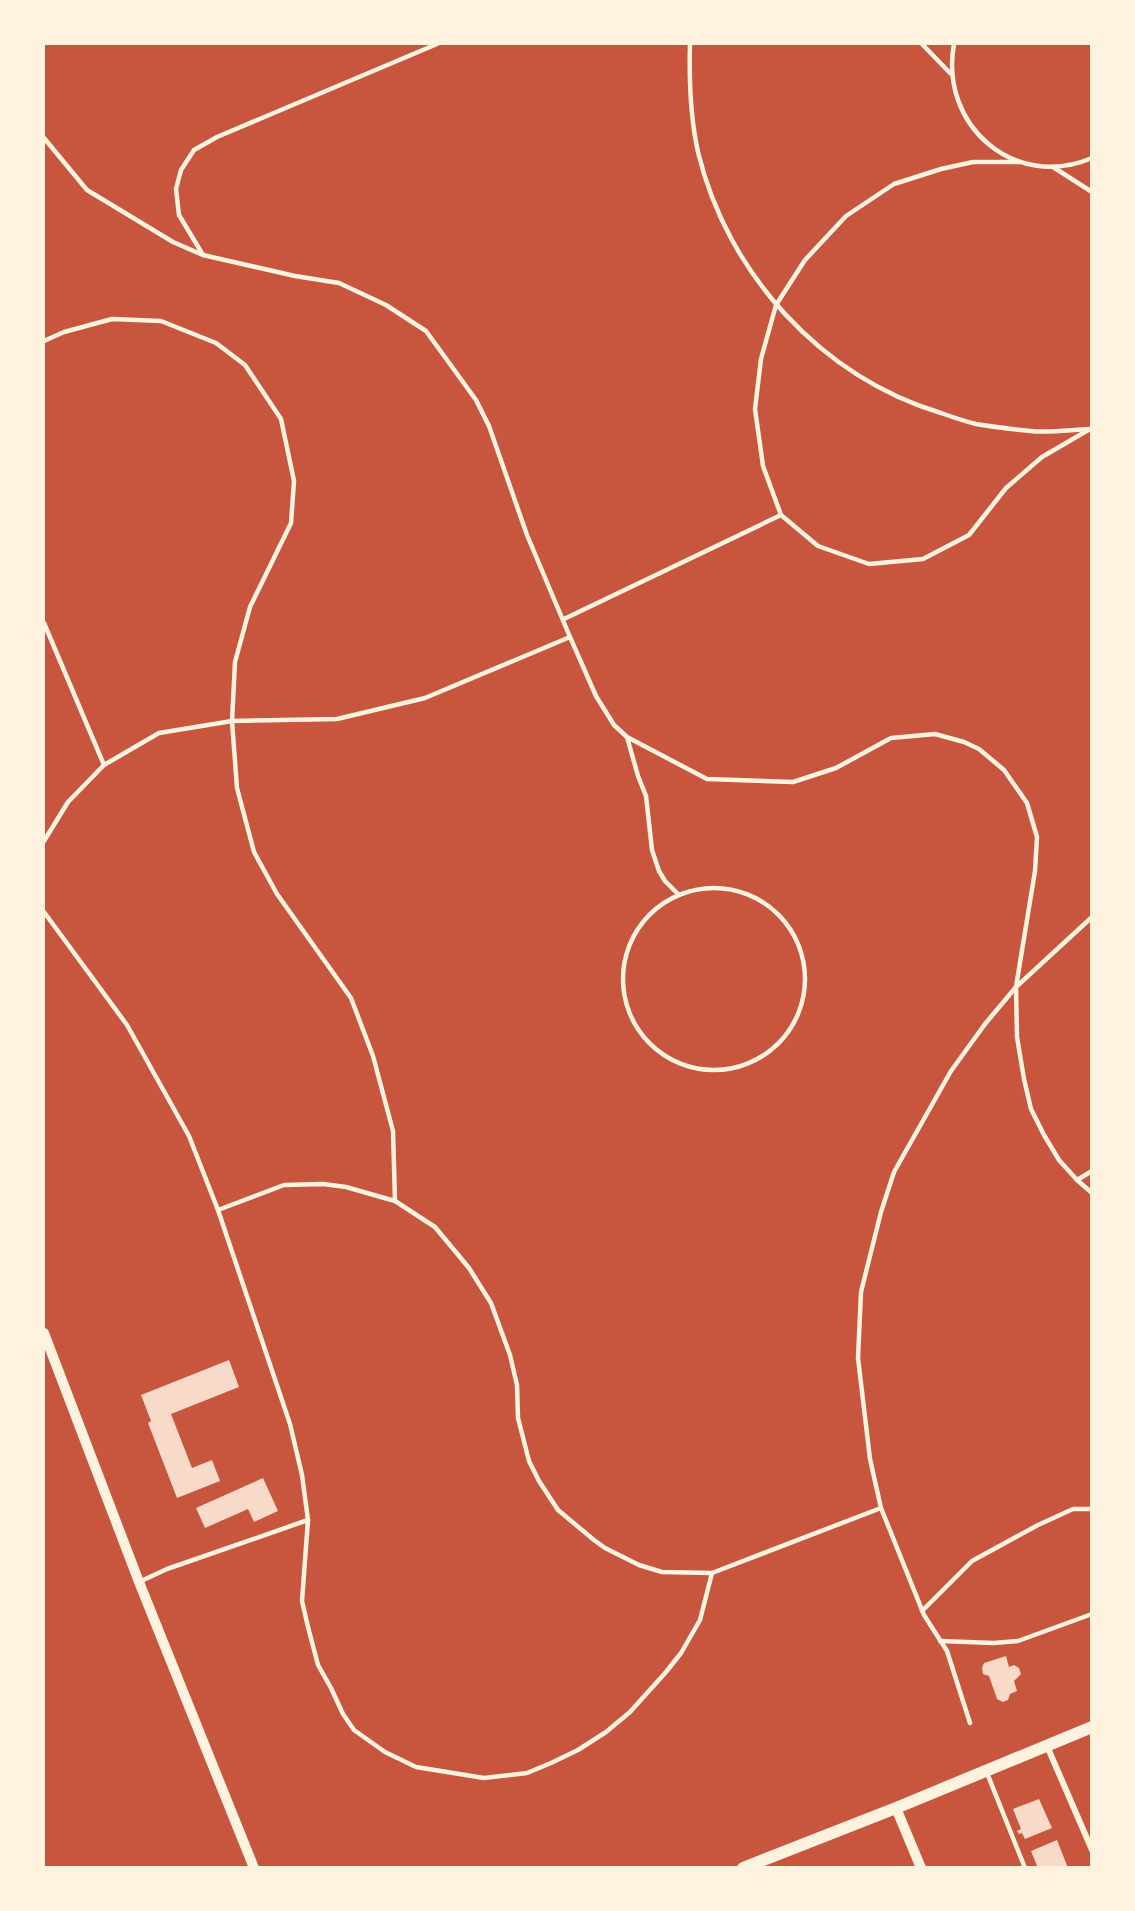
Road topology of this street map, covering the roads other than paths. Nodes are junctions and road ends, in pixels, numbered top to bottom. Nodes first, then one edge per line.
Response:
1 (437, 44) edge
2 (690, 44) edge
3 (922, 44) edge
4 (954, 44) edge
5 (951, 75) junction
6 (44, 138) edge
7 (1092, 158) edge
8 (1020, 162) junction
9 (1053, 167) junction
10 (1092, 192) edge
11 (203, 255) junction
12 (776, 305) junction
13 (44, 341) edge
14 (1091, 429) edge
15 (781, 515) junction
16 (564, 619) junction
17 (44, 623) edge
18 (570, 637) junction
19 (232, 721) junction
20 (627, 737) junction
21 (104, 765) junction
22 (44, 841) edge
23 (678, 894) junction
24 (44, 912) edge
25 (1092, 917) edge
26 (1016, 987) junction
27 (1092, 1171) edge
28 (1077, 1180) junction
29 (1092, 1193) edge
30 (395, 1201) junction
31 (218, 1210) junction
32 (44, 1334) edge
33 (881, 1508) junction
34 (1092, 1509) edge
35 (308, 1520) junction
36 (712, 1573) junction
37 (139, 1582) junction
38 (922, 1611) junction
39 (1092, 1614) edge
40 (940, 1641) junction
41 (970, 1723) dead end
42 (1092, 1727) edge
43 (1047, 1745) junction
44 (986, 1770) junction
45 (896, 1808) junction
46 (1092, 1850) edge
47 (254, 1868) edge
48 (743, 1868) edge
49 (921, 1868) edge
50 (1025, 1868) edge

1 - 11 lane
2 - 12 lane
3 - 5 lane
4 - 5 lane
5 - 8 lane
6 - 11 lane
7 - 9 lane
8 - 9 lane
8 - 12 lane
9 - 10 lane
11 - 16 lane
12 - 14 lane
12 - 15 lane
13 - 19 lane
14 - 15 lane
15 - 16 lane
16 - 18 lane
17 - 21 lane
18 - 19 lane
18 - 20 lane
19 - 21 lane
19 - 30 lane
20 - 23 lane
20 - 26 lane
21 - 22 lane
23 - 23 lane
24 - 31 lane
25 - 26 lane
26 - 28 lane
26 - 33 lane
27 - 28 lane
28 - 29 lane
30 - 31 lane
30 - 36 lane
31 - 35 lane
32 - 37 street
33 - 36 lane
33 - 38 lane
34 - 38 lane
35 - 36 lane
35 - 37 lane
37 - 47 street
38 - 40 lane
39 - 40 lane
40 - 41 lane
42 - 43 main road
43 - 44 main road
43 - 46 street
44 - 45 main road
44 - 50 lane
45 - 48 main road
45 - 49 street

